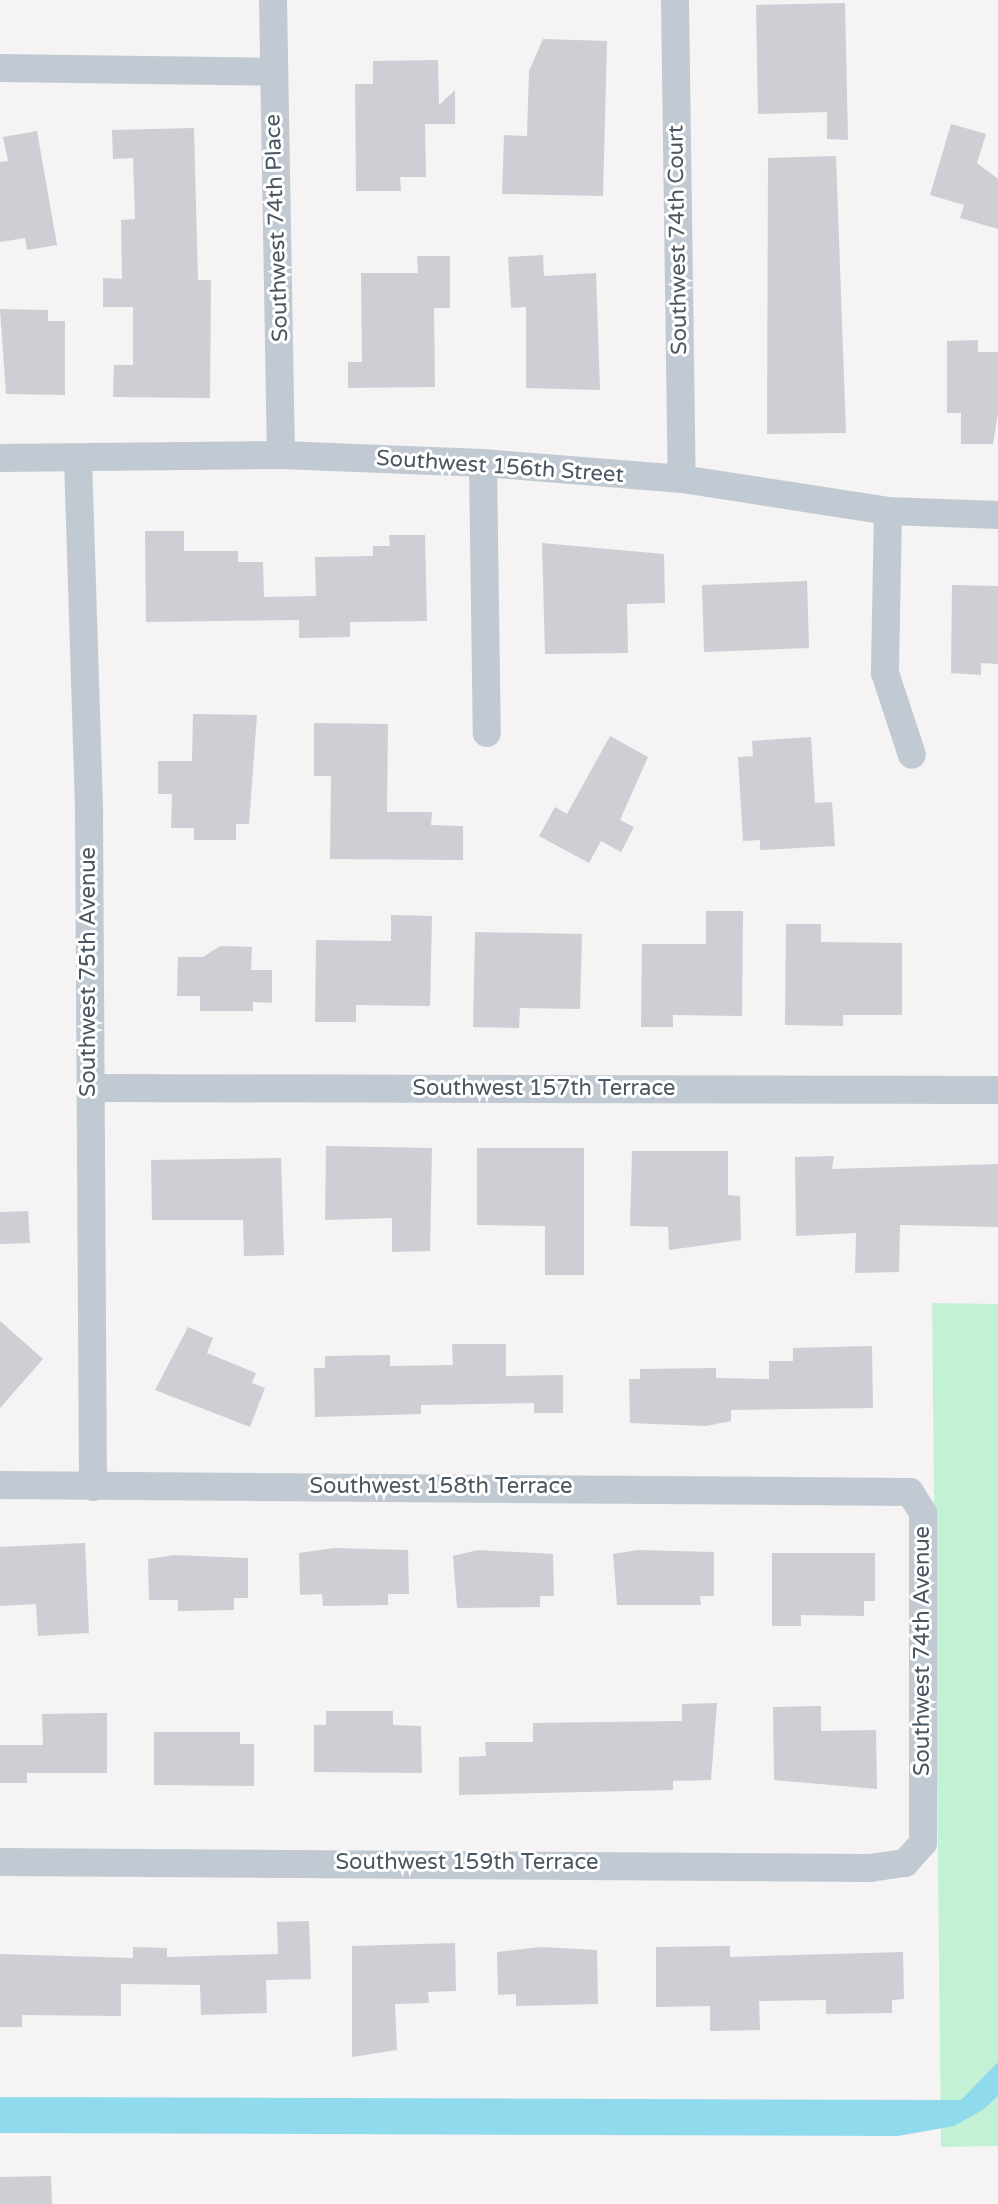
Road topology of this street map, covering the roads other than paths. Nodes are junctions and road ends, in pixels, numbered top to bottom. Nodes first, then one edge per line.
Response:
1 (273, 0) edge
2 (675, 0) edge
3 (0, 68) edge
4 (273, 72) junction
5 (281, 455) junction
6 (0, 458) edge
7 (78, 458) junction
8 (483, 463) junction
9 (682, 479) junction
10 (888, 511) junction
11 (998, 515) edge
12 (487, 733) dead end
13 (912, 755) dead end
14 (90, 1088) junction
15 (998, 1090) edge
16 (0, 1485) edge
17 (93, 1487) junction
18 (882, 1489) joint
19 (923, 1843) joint
20 (0, 1862) edge

1 - 4 street, Southwest 74th Place
2 - 9 street, Southwest 74th Court
3 - 4 street
4 - 5 street, Southwest 74th Place
5 - 7 street, Southwest 156th Street
5 - 8 street, Southwest 156th Street
6 - 7 street, Southwest 156th Street
7 - 14 street, Southwest 75th Avenue
8 - 9 street, Southwest 156th Street
8 - 12 street
9 - 10 street, Southwest 156th Street
10 - 11 street, Southwest 156th Street
10 - 13 street
14 - 15 street, Southwest 157th Terrace
14 - 17 street, Southwest 75th Avenue
16 - 17 street, Southwest 158th Terrace
17 - 18 street, Southwest 158th Terrace
18 - 19 street, Southwest 74th Avenue
19 - 20 street, Southwest 159th Terrace

